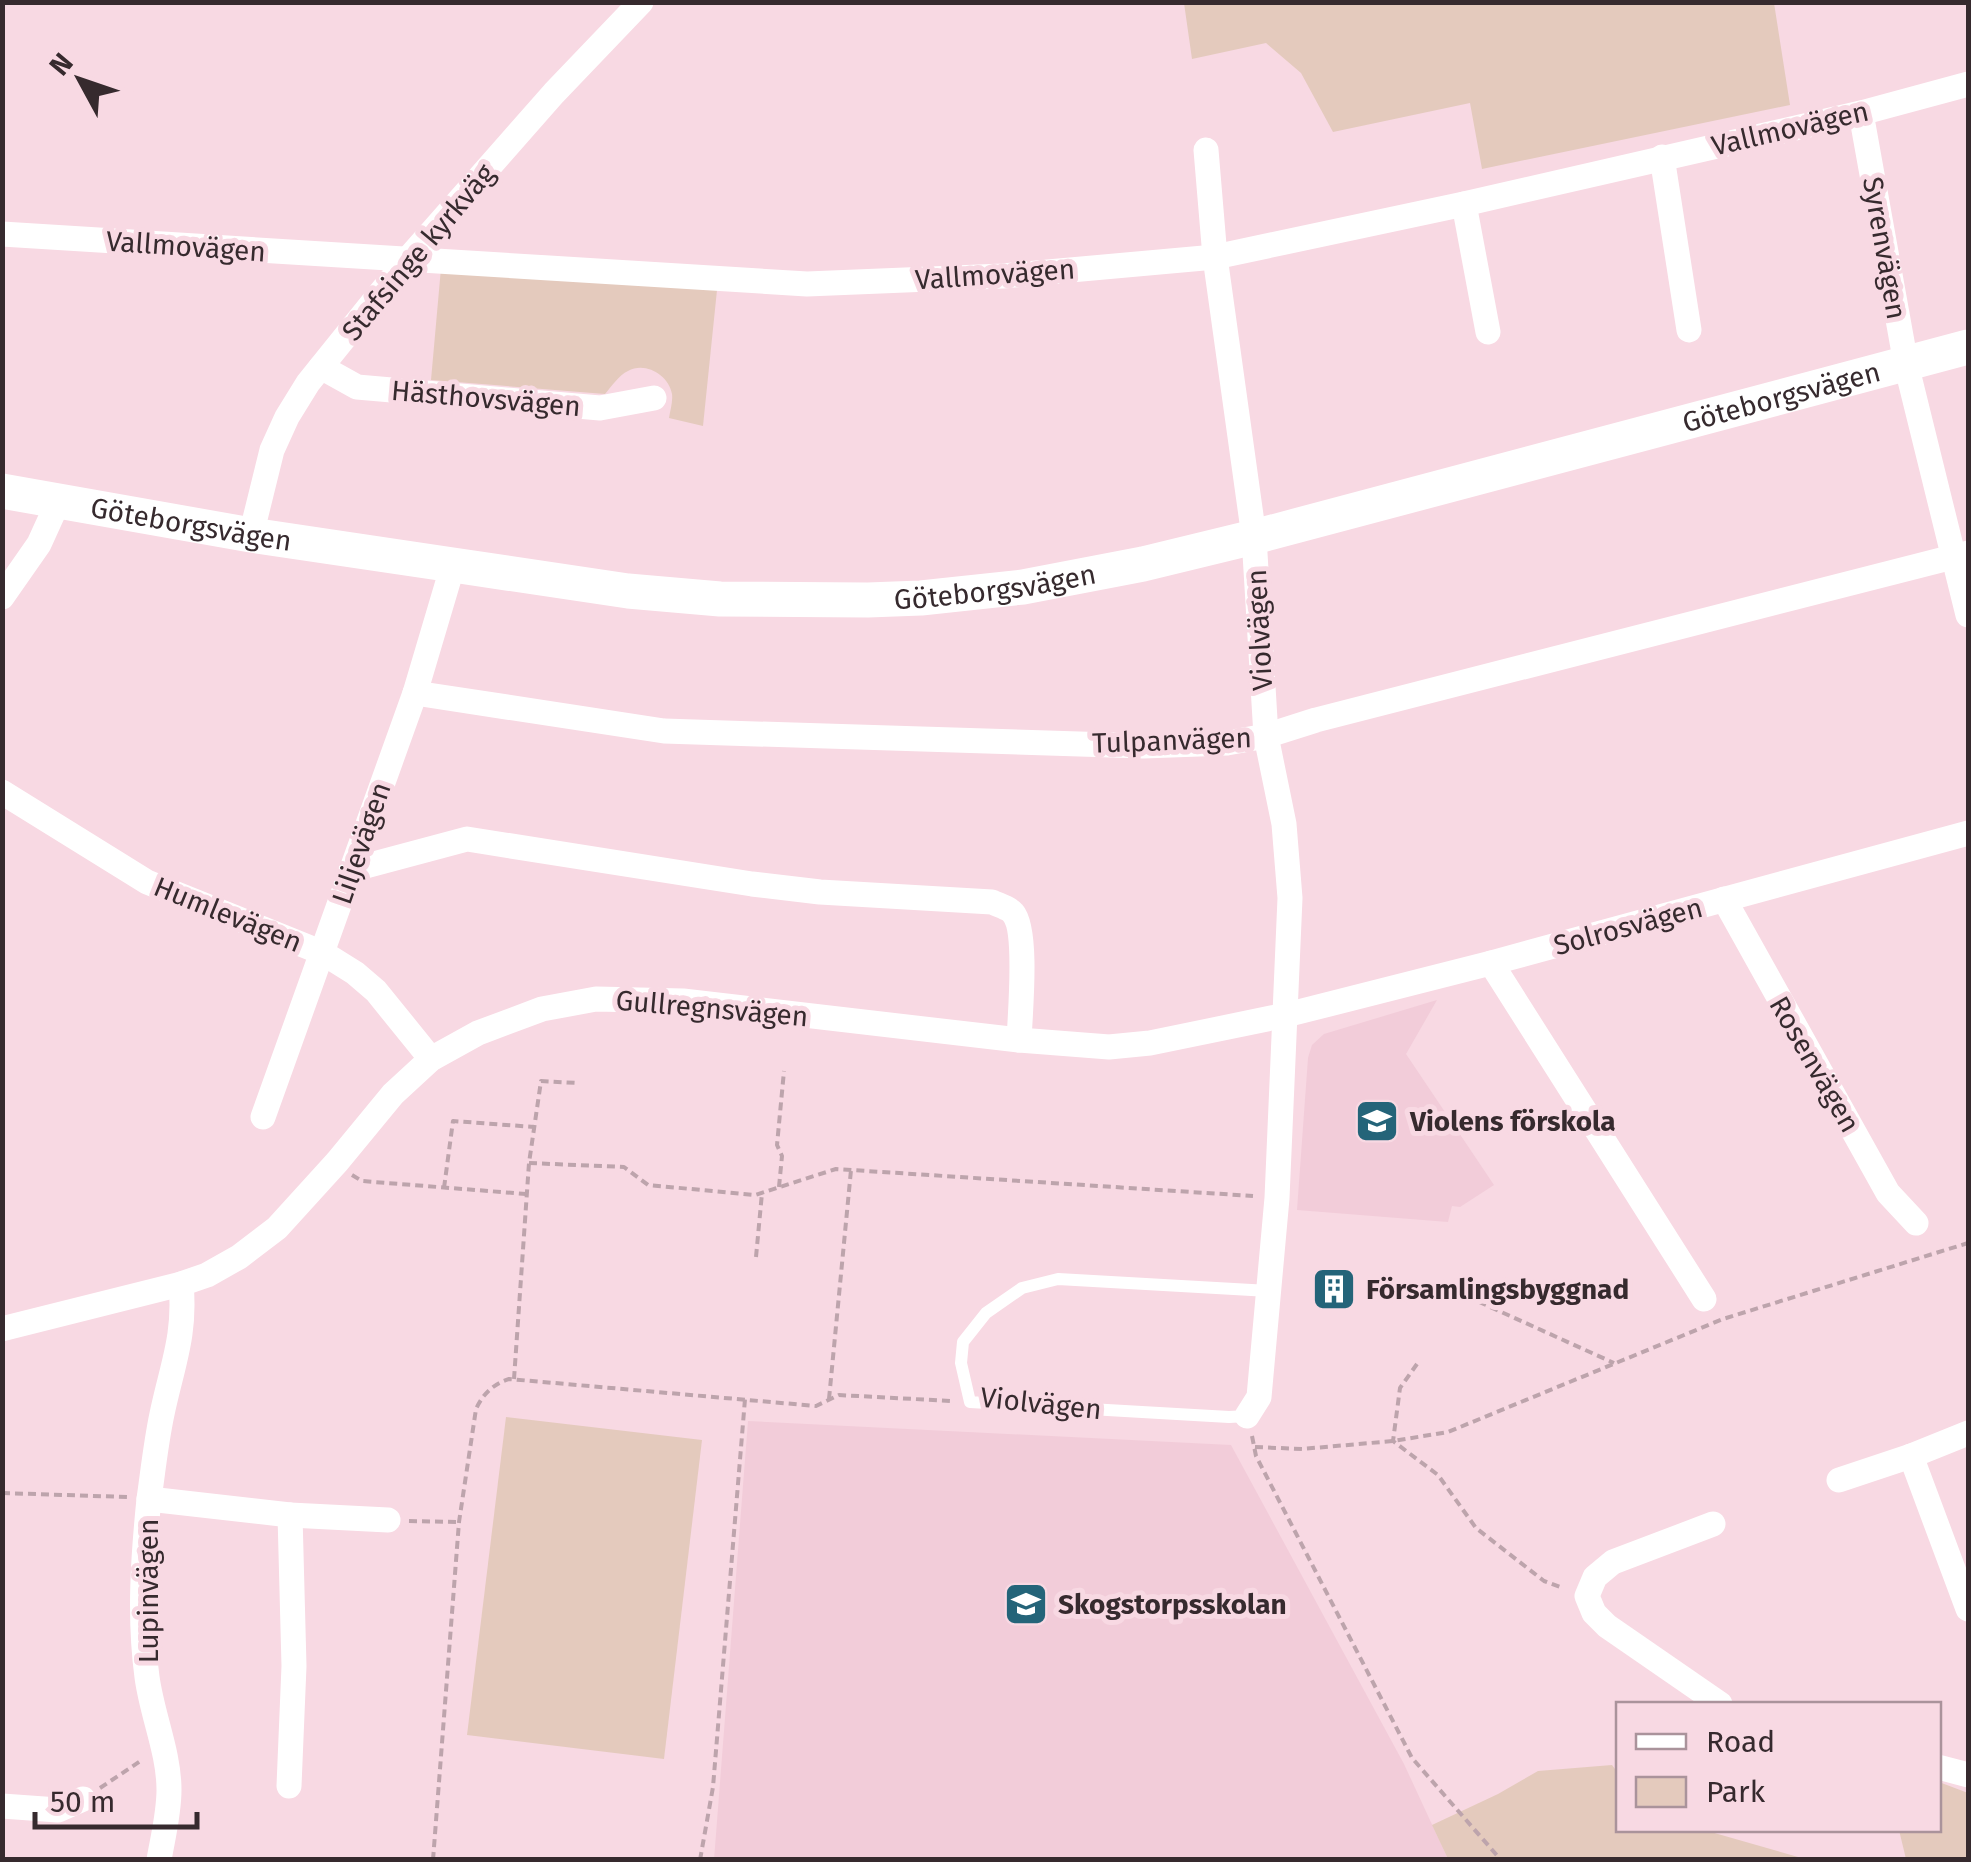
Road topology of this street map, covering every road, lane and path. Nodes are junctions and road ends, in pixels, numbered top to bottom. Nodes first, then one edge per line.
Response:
1 (642, 2) edge
2 (1968, 84) edge
3 (1861, 113) junction
4 (1206, 150) dead end
5 (1662, 157) junction
6 (1464, 204) junction
7 (2, 234) edge
8 (1214, 257) junction
9 (407, 260) junction
10 (1688, 330) dead end
11 (1488, 332) dead end
12 (1968, 347) edge
13 (1906, 364) junction
14 (321, 367) junction
15 (654, 398) dead end
16 (2, 492) edge
17 (59, 500) junction
18 (251, 535) junction
19 (1254, 537) junction
20 (1962, 555) edge
21 (452, 566) junction
22 (2, 597) edge
23 (1968, 615) edge
24 (414, 692) junction
25 (1266, 736) junction
26 (2, 792) edge
27 (1968, 833) edge
28 (352, 870) junction
29 (1724, 899) junction
30 (323, 953) junction
31 (1491, 963) junction
32 (1286, 1015) junction
33 (1019, 1040) junction
34 (431, 1059) junction
35 (784, 1071) dead end
36 (577, 1083) dead end
37 (263, 1117) dead end
38 (534, 1127) junction
39 (338, 1162) junction
40 (529, 1163) junction
41 (851, 1170) junction
42 (779, 1187) junction
43 (444, 1188) junction
44 (762, 1193) junction
45 (527, 1194) junction
46 (1277, 1198) junction
47 (1916, 1223) dead end
48 (1968, 1243) edge
49 (756, 1257) dead end
50 (181, 1284) junction
51 (1268, 1290) junction
52 (1455, 1291) dead end
53 (1704, 1300) dead end
54 (2, 1330) edge
55 (1614, 1363) junction
56 (1417, 1364) dead end
57 (514, 1379) junction
58 (745, 1399) junction
59 (830, 1400) junction
60 (970, 1402) junction
61 (1247, 1416) junction
62 (1968, 1433) edge
63 (1393, 1442) junction
64 (1254, 1447) junction
65 (1911, 1456) junction
66 (1839, 1480) dead end
67 (2, 1493) edge
68 (149, 1499) junction
69 (290, 1515) junction
70 (388, 1520) joint
71 (459, 1522) junction
72 (1712, 1524) dead end
73 (1586, 1596) junction
74 (1968, 1609) edge
75 (1717, 1702) edge
76 (162, 1746) junction
77 (1941, 1769) edge
78 (1968, 1775) edge
79 (289, 1786) dead end
80 (83, 1799) joint
81 (2, 1806) edge
82 (1492, 1850) junction
83 (433, 1859) edge
84 (160, 1860) edge
85 (700, 1860) edge
86 (1486, 1860) edge
87 (1500, 1860) edge

1 - 9 street, Stafsinge kyrkväg
2 - 3 street, Vallmovägen
3 - 5 street, Vallmovägen
3 - 13 street, Syrenvägen
4 - 8 street, Violvägen
5 - 6 street, Vallmovägen
5 - 10 street
6 - 8 street, Vallmovägen
6 - 11 street
7 - 9 street, Vallmovägen
8 - 9 street, Vallmovägen
8 - 19 street, Violvägen
9 - 14 street, Stafsinge kyrkväg
12 - 13 street, Göteborgsvägen
13 - 19 street, Göteborgsvägen
13 - 20 street, Syrenvägen
14 - 15 street, Hästhovsvägen
14 - 18 street, Stafsinge kyrkväg
16 - 17 street, Göteborgsvägen
17 - 18 street, Göteborgsvägen
17 - 22 street
18 - 21 street, Göteborgsvägen
19 - 21 street, Göteborgsvägen
19 - 25 street, Violvägen
20 - 23 street, Syrenvägen
20 - 25 street, Tulpanvägen
21 - 24 street, Liljevägen
24 - 25 street, Tulpanvägen
24 - 28 street, Liljevägen
25 - 32 street, Violvägen
26 - 30 street, Humlevägen
27 - 29 street, Solrosvägen
28 - 30 street, Liljevägen
28 - 33 street
29 - 31 street, Solrosvägen
29 - 47 street, Rosenvägen
30 - 34 street, Humlevägen
30 - 37 street, Liljevägen
31 - 32 street, Solrosvägen
31 - 53 street
32 - 33 street, Gullregnsvägen
32 - 46 street, Violvägen
33 - 34 street, Gullregnsvägen
34 - 39 street, Gullregnsvägen
35 - 42 path
36 - 38 path
38 - 40 path
38 - 43 path
39 - 43 path
39 - 50 street, Gullregnsvägen
40 - 44 path
40 - 45 path
41 - 42 path
41 - 46 path
41 - 59 path
42 - 44 path
43 - 45 path
44 - 49 path
45 - 57 path
46 - 51 street, Violvägen
48 - 55 path
50 - 54 street, Gullregnsvägen
50 - 68 street, Lupinvägen
51 - 60 lane, Violvägen
51 - 61 street, Violvägen
52 - 55 path
55 - 63 path
56 - 63 path
57 - 58 path
57 - 71 path
58 - 59 path
58 - 85 path
59 - 60 path
60 - 61 lane, Violvägen
61 - 64 path
62 - 65 street
63 - 64 path
63 - 73 path
64 - 82 path
65 - 66 street
65 - 74 street
67 - 68 path
68 - 69 street, Lupinvägen
68 - 76 street, Lupinvägen
69 - 70 street, Lupinvägen
69 - 79 street
70 - 71 path
71 - 83 path
72 - 73 street
73 - 75 street
76 - 80 path
76 - 84 street, Lupinvägen
77 - 78 street
80 - 81 street
82 - 86 path
82 - 87 path

